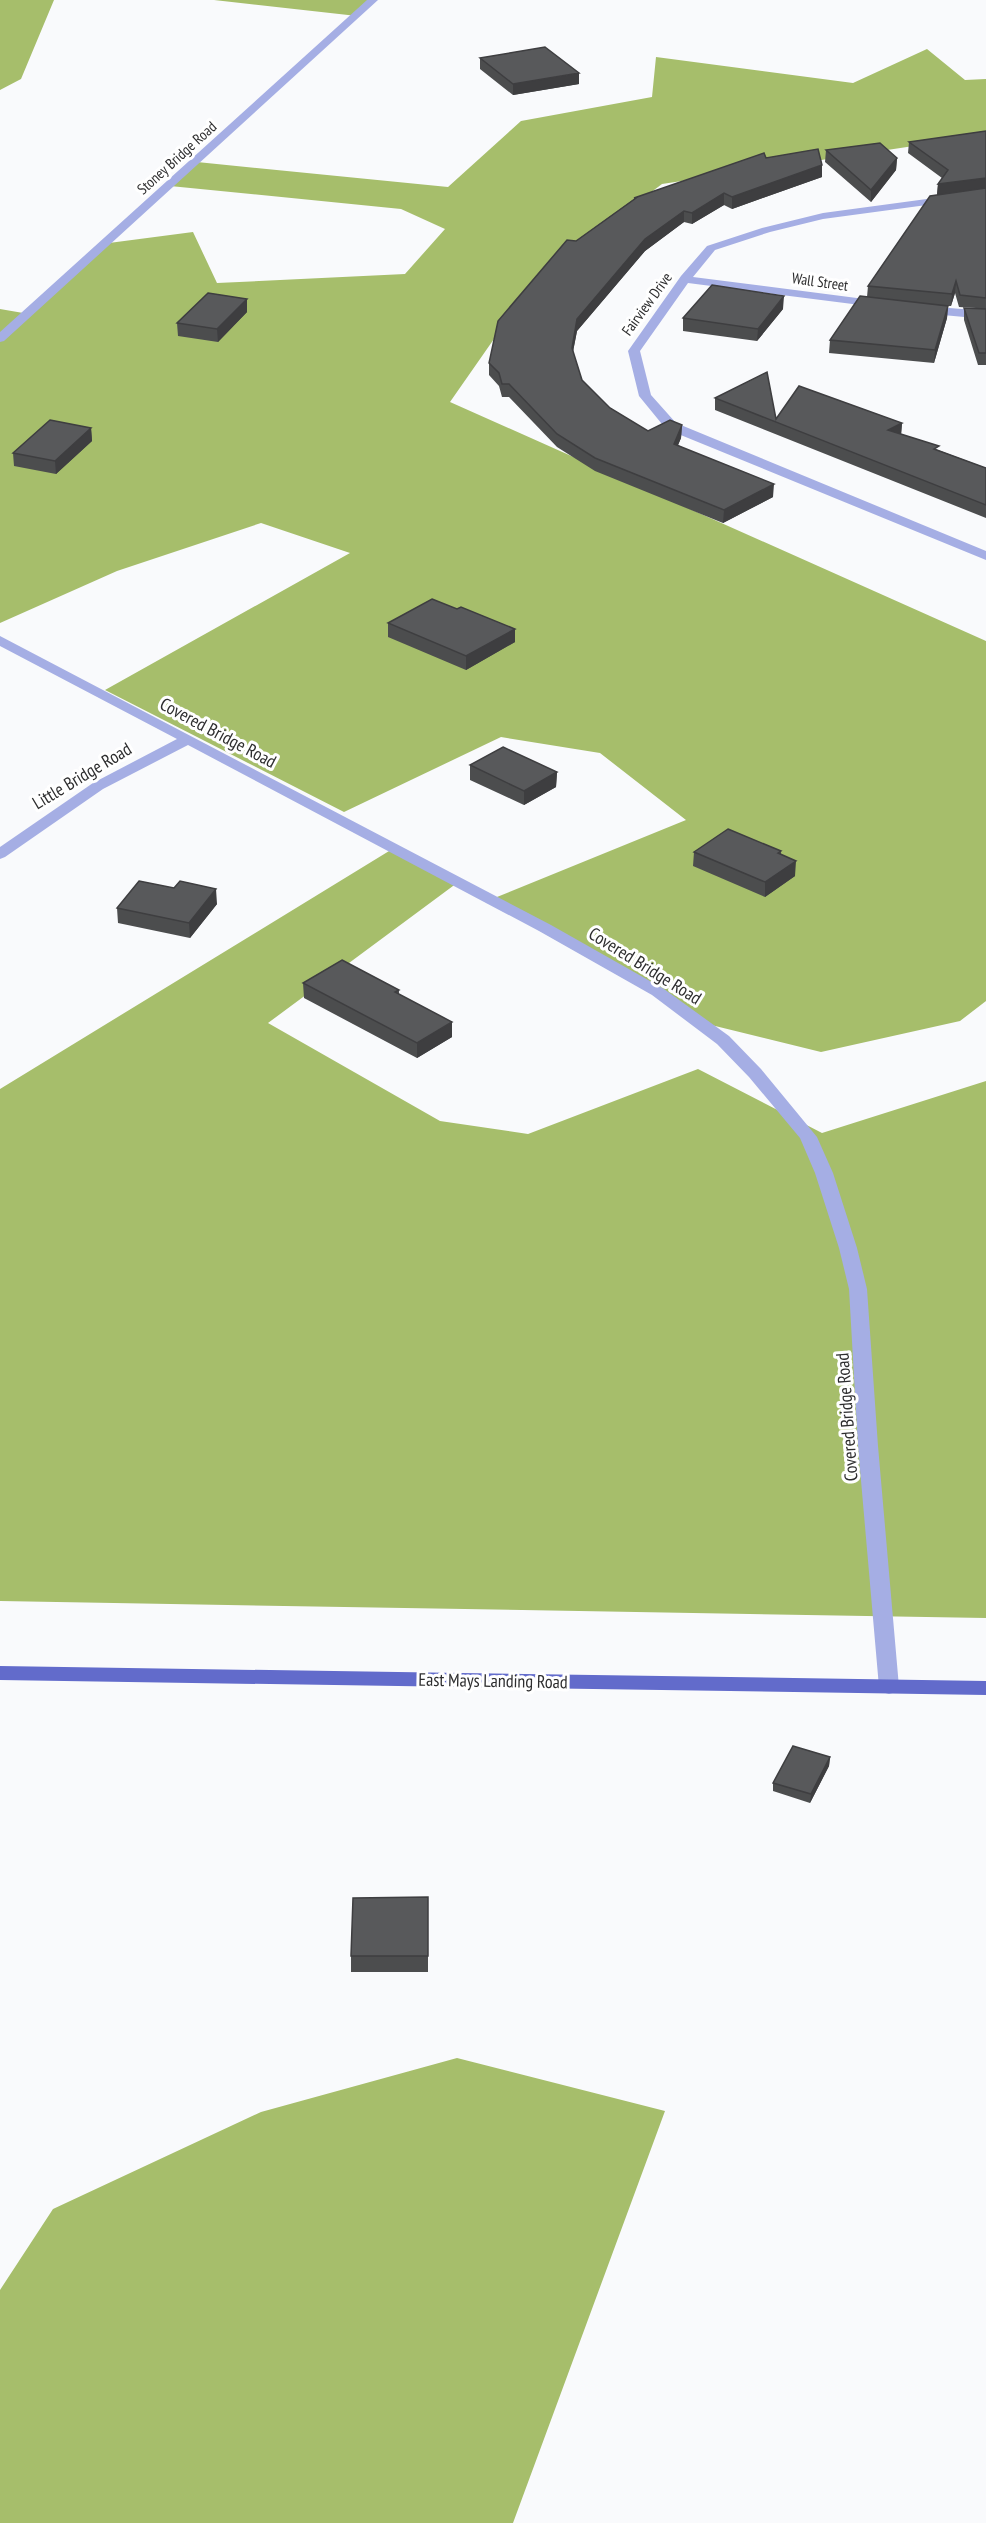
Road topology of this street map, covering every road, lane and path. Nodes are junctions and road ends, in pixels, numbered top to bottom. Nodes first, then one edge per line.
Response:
1 (374, 0) edge
2 (986, 194) edge
3 (685, 279) junction
4 (986, 315) edge
5 (0, 338) edge
6 (986, 556) edge
7 (0, 640) edge
8 (188, 739) junction
9 (0, 854) edge
10 (0, 1674) edge
11 (890, 1687) junction
12 (986, 1688) edge

1 - 5 street, Stoney Bridge Road
2 - 3 street, Fairview Drive
3 - 4 street, Wall Street
3 - 6 street, Fairview Drive
7 - 8 street, Covered Bridge Road
8 - 9 street, Little Bridge Road
8 - 11 street, Covered Bridge Road
10 - 11 main road, East Mays Landing Road
11 - 12 main road, East Mays Landing Road

